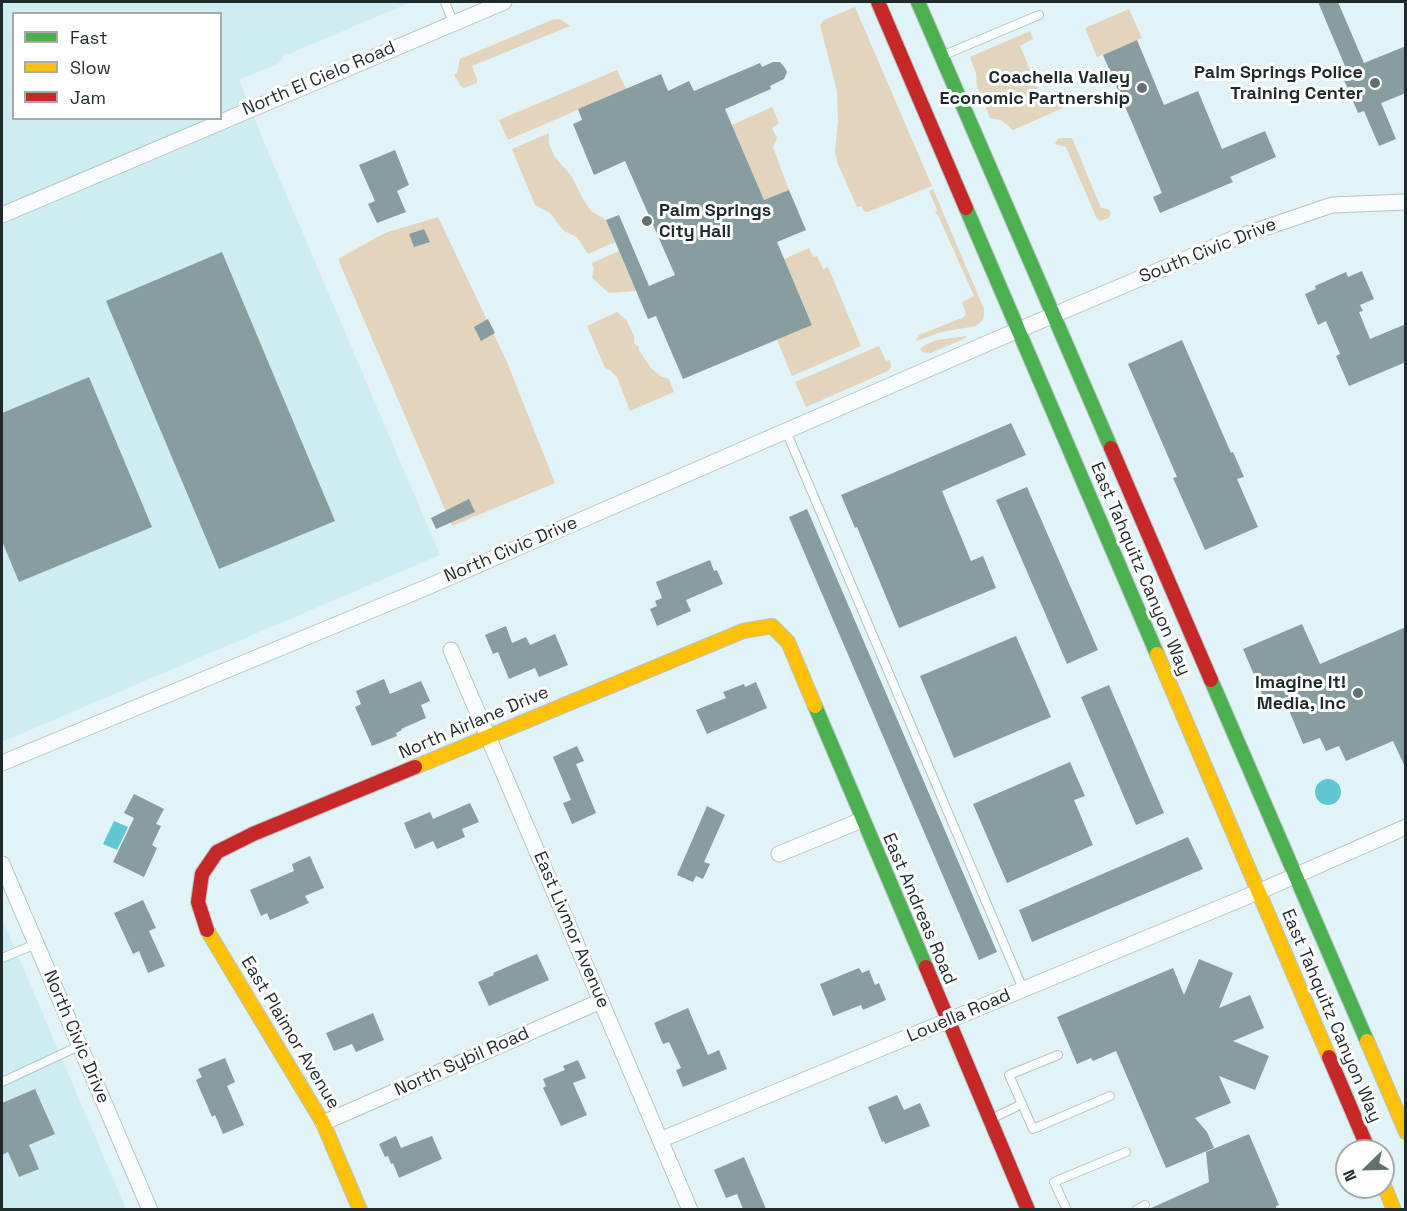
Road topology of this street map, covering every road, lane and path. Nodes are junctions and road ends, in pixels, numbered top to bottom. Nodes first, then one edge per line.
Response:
1 (445, 2) edge
2 (504, 2) edge
3 (878, 2) edge
4 (918, 2) edge
5 (1039, 15) dead end
6 (453, 22) junction
7 (942, 56) junction
8 (1406, 202) edge
9 (2, 215) edge
10 (1053, 315) junction
11 (1018, 330) junction
12 (786, 431) junction
13 (772, 626) joint
14 (451, 650) dead end
15 (489, 736) junction
16 (2, 763) edge
17 (862, 820) junction
18 (1406, 827) edge
19 (779, 854) dead end
20 (2, 864) edge
21 (202, 874) joint
22 (1295, 874) junction
23 (1258, 892) junction
24 (36, 944) junction
25 (2, 958) edge
26 (1023, 989) junction
27 (601, 1002) junction
28 (946, 1021) junction
29 (79, 1046) junction
30 (1058, 1055) dead end
31 (2, 1082) edge
32 (1110, 1096) dead end
33 (1022, 1104) junction
34 (989, 1120) junction
35 (323, 1123) junction
36 (1406, 1132) edge
37 (1364, 1139) edge
38 (660, 1140) junction
39 (1126, 1152) dead end
40 (1145, 1205) dead end
41 (150, 1209) edge
42 (360, 1209) edge
43 (690, 1209) edge
44 (1028, 1209) edge
45 (1067, 1209) edge
46 (1136, 1209) edge

1 - 6 lane
2 - 6 street, North El Cielo Road
3 - 11 main road, East Tahquitz Canyon Way
4 - 7 main road, East Tahquitz Canyon Way
5 - 7 lane
6 - 9 street, North El Cielo Road
7 - 10 main road, East Tahquitz Canyon Way
8 - 10 street, South Civic Drive
10 - 11 street, South Civic Drive
10 - 22 main road, East Tahquitz Canyon Way
11 - 12 street, North Civic Drive
11 - 23 main road, East Tahquitz Canyon Way
12 - 16 street, North Civic Drive
12 - 26 lane
13 - 15 main road, North Airlane Drive
13 - 17 main road, East Andreas Road
14 - 15 street, East Livmor Avenue
15 - 21 main road, North Airlane Drive
15 - 27 street, East Livmor Avenue
17 - 19 street
17 - 28 main road, East Andreas Road
18 - 22 street, Louella Road
20 - 24 street, North Civic Drive
21 - 35 main road, East Plaimor Avenue
22 - 23 street, Louella Road
22 - 36 main road, East Tahquitz Canyon Way
23 - 26 street, Louella Road
23 - 37 main road, East Tahquitz Canyon Way
24 - 25 lane
24 - 29 street, North Civic Drive
26 - 28 street, Louella Road
27 - 35 street, North Sybil Road
27 - 38 street, East Livmor Avenue
28 - 34 main road, East Andreas Road
28 - 38 street, Louella Road
29 - 31 lane
29 - 41 street, North Civic Drive
30 - 33 lane
32 - 33 lane
33 - 34 lane
34 - 44 main road, East Andreas Road
35 - 42 main road, East Plaimor Avenue
38 - 43 street, East Livmor Avenue
39 - 45 lane
40 - 46 lane

